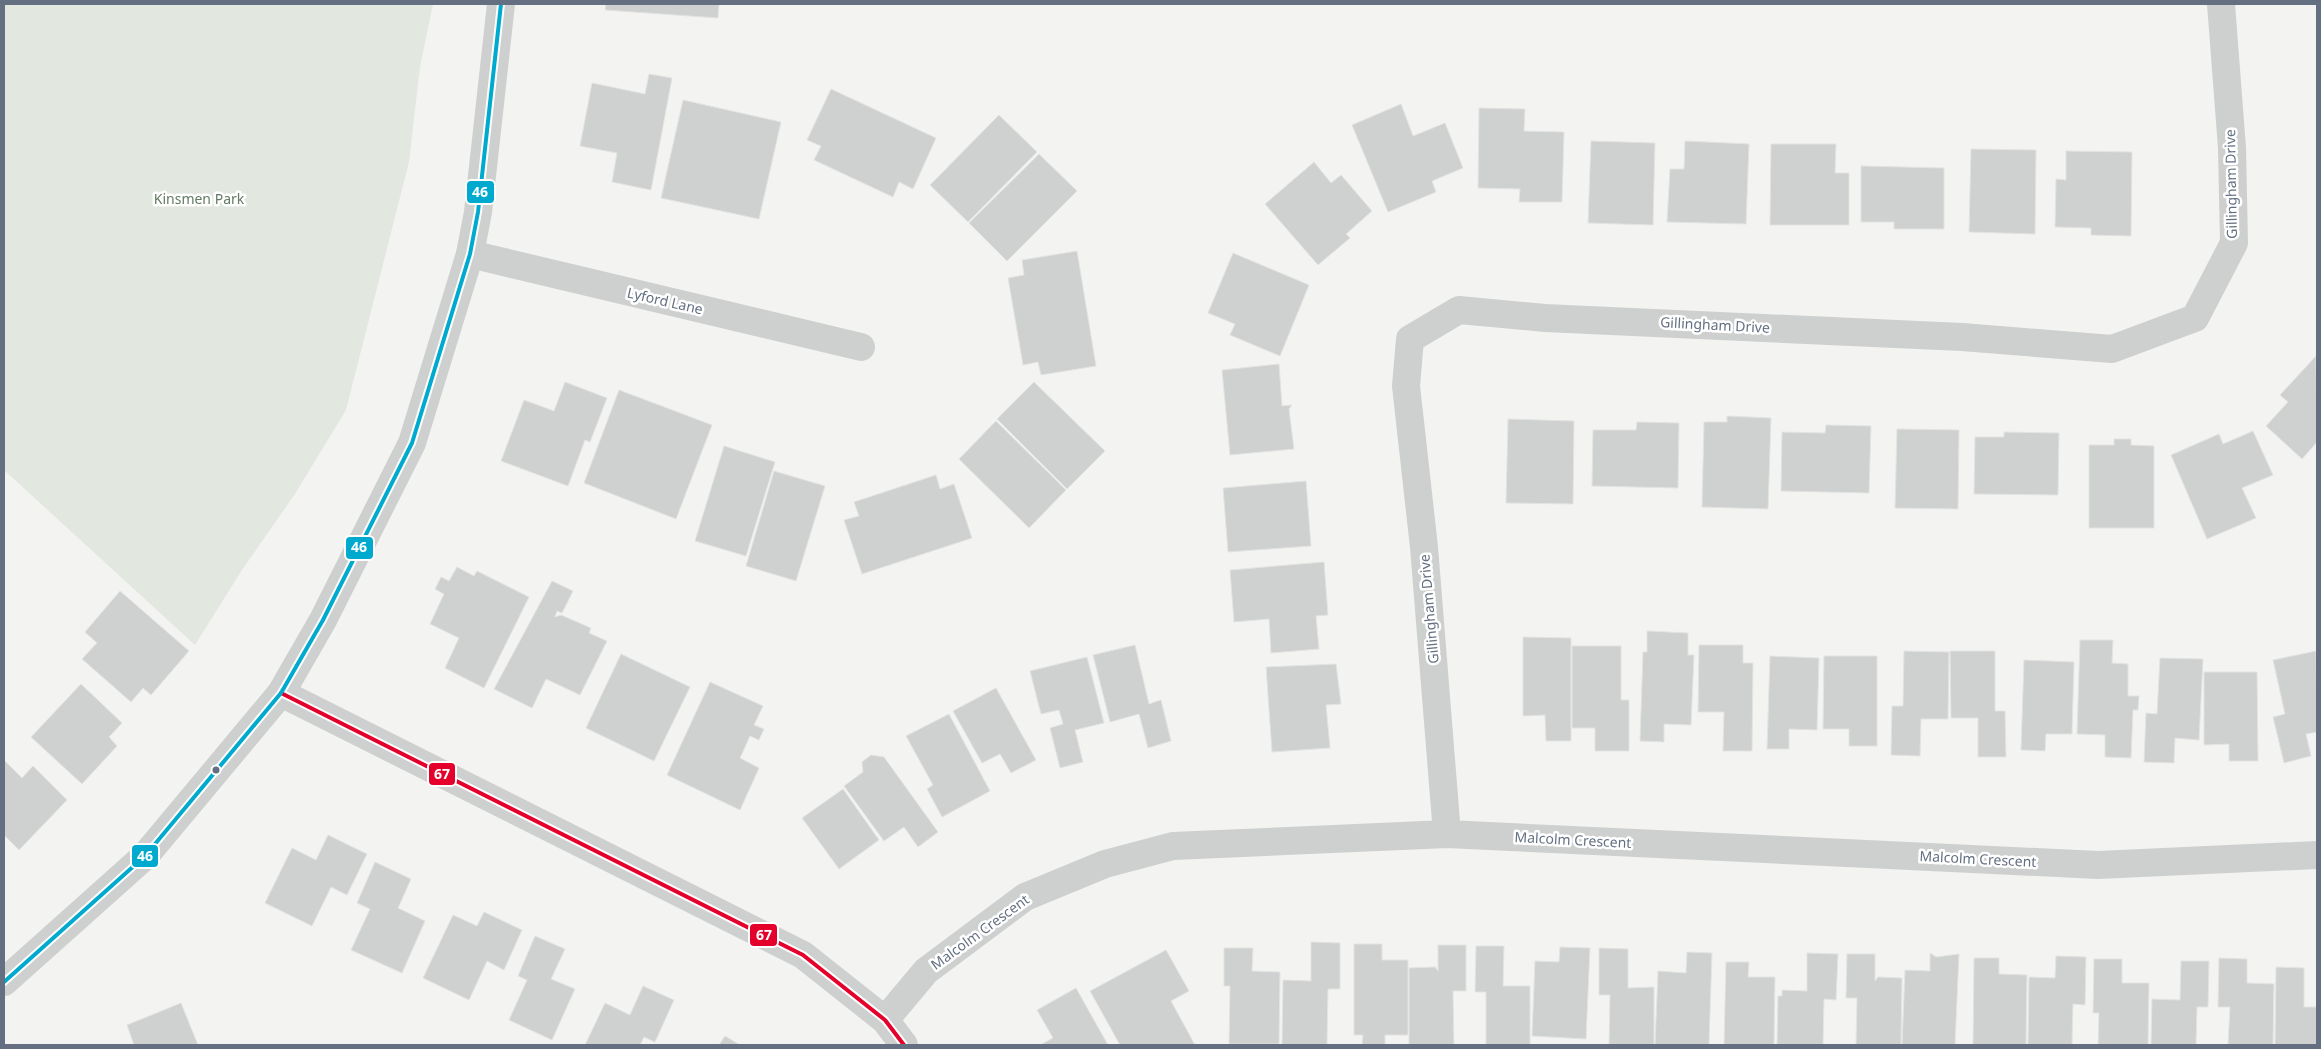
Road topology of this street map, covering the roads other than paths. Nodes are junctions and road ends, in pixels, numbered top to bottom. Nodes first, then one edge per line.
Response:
1 (501, 4) edge
2 (2221, 4) edge
3 (470, 254) junction
4 (861, 347) dead end
5 (282, 693) junction
6 (1447, 834) junction
7 (2317, 855) edge
8 (4, 982) edge
9 (885, 1020) junction
10 (904, 1045) edge

1 - 3 street
2 - 6 street, Gillingham Drive
3 - 4 street, Lyford Lane
3 - 5 street
5 - 8 street
5 - 9 street
6 - 7 street, Malcolm Crescent
6 - 9 street, Malcolm Crescent
9 - 10 street

